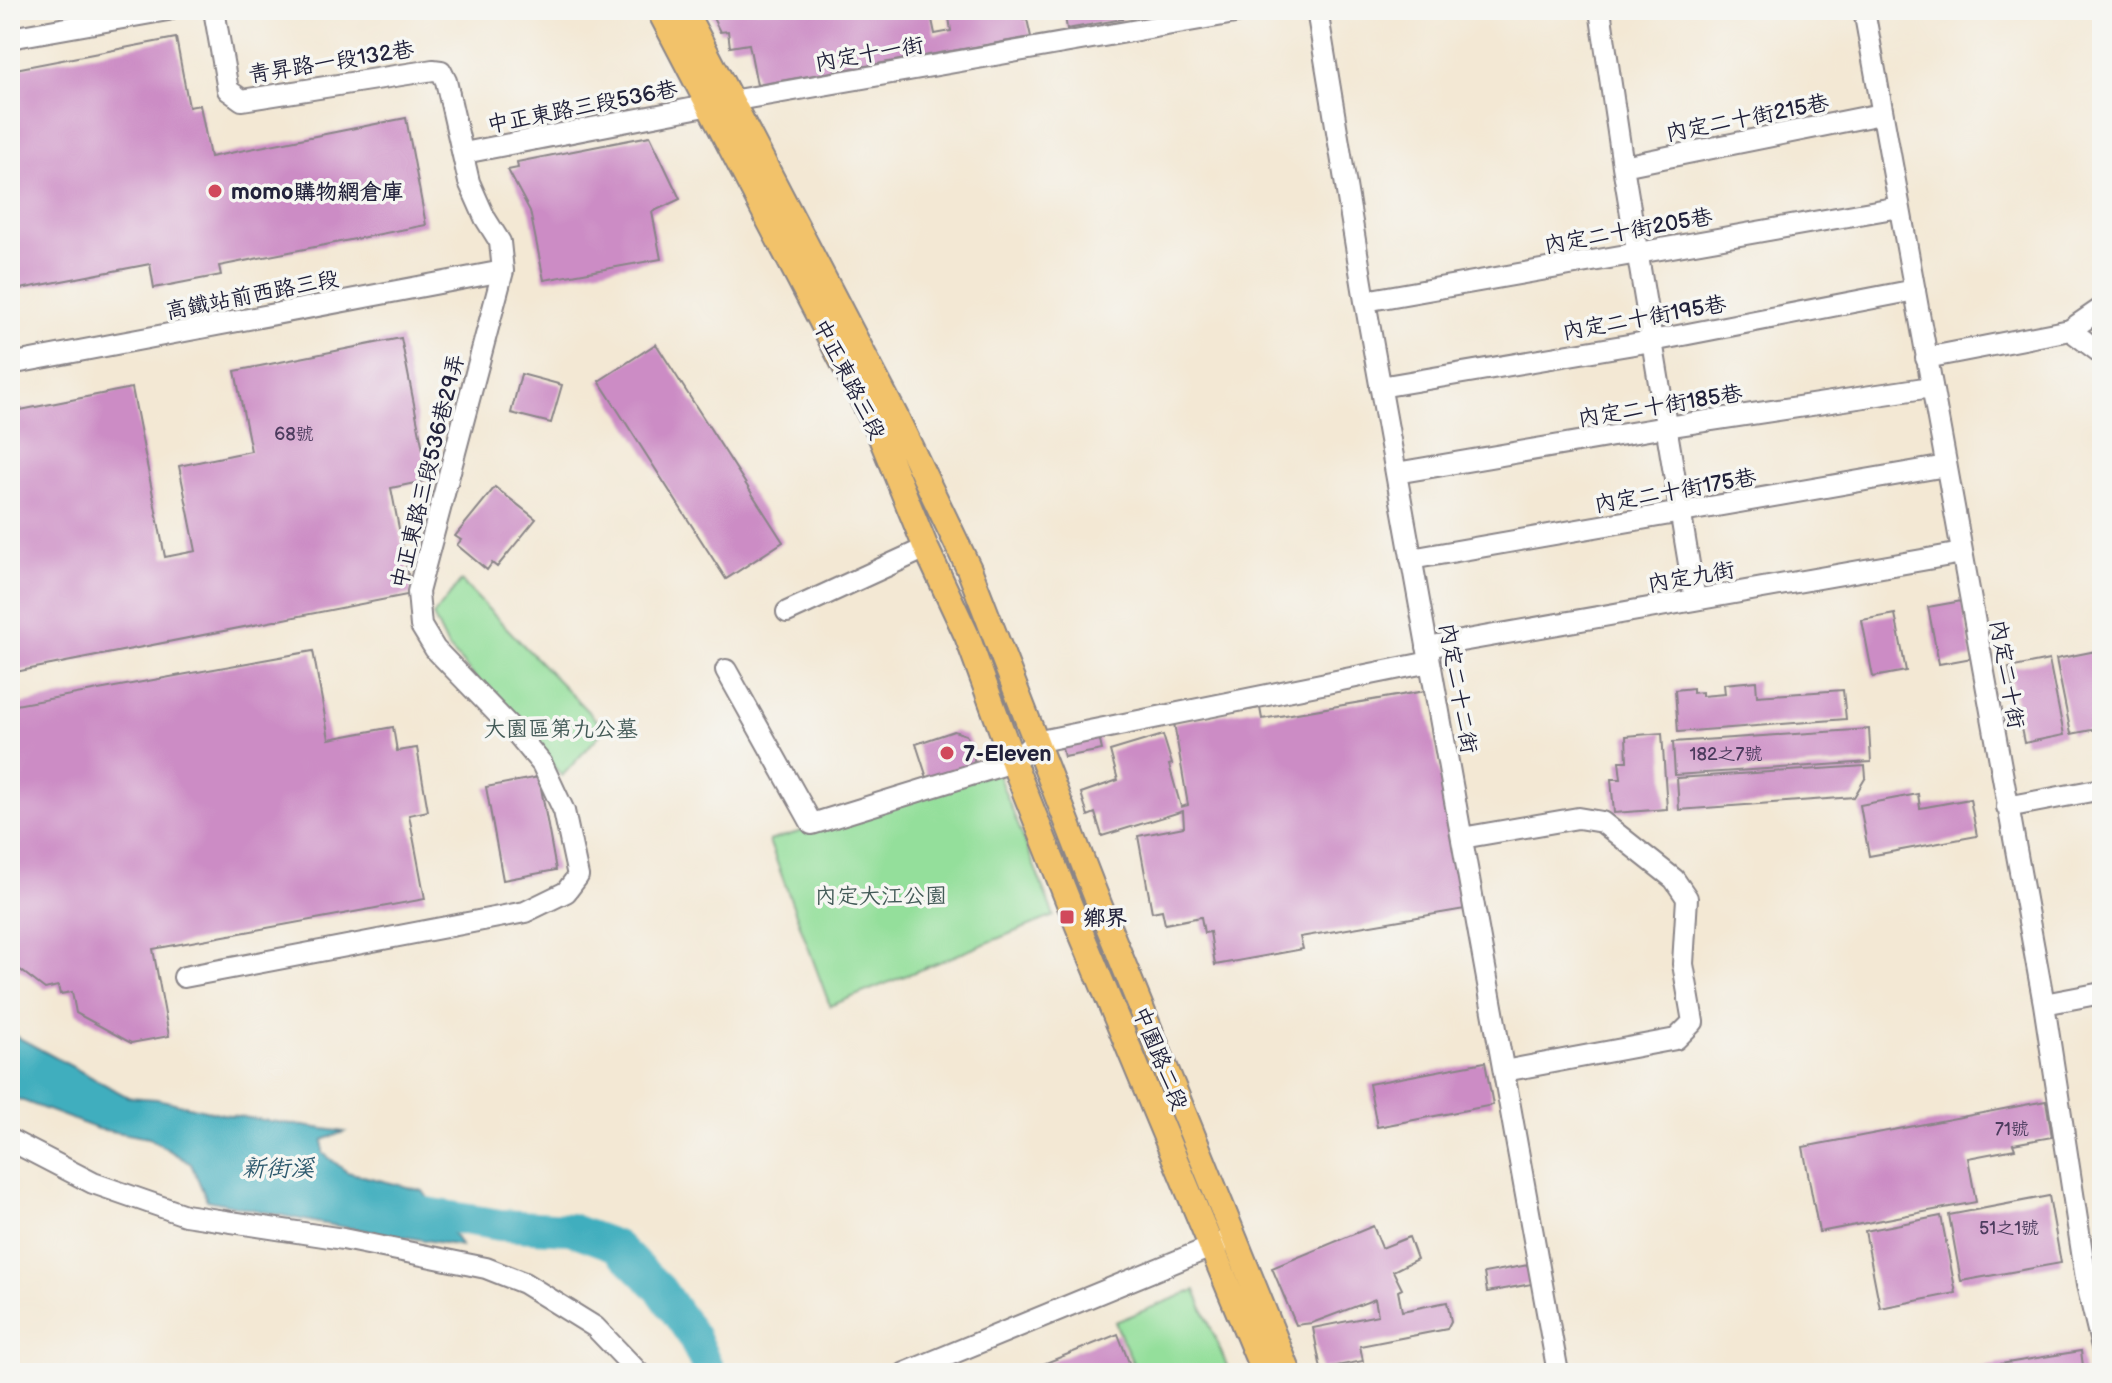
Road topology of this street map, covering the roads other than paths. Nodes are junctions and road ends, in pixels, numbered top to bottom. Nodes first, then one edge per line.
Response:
1 (168, 10) edge
2 (214, 10) edge
3 (659, 10) edge
4 (684, 10) edge
5 (1252, 10) edge
6 (1317, 10) edge
7 (1600, 10) edge
8 (1864, 10) edge
9 (10, 38) edge
10 (720, 104) junction
11 (1881, 114) junction
12 (464, 153) junction
13 (1623, 166) junction
14 (1899, 207) junction
15 (1637, 252) junction
16 (503, 271) junction
17 (1915, 290) junction
18 (1365, 301) junction
19 (2102, 308) edge
20 (2070, 330) junction
21 (1652, 341) junction
22 (2102, 354) edge
23 (1926, 358) junction
24 (10, 364) edge
25 (1380, 387) junction
26 (1931, 387) junction
27 (1666, 427) junction
28 (1946, 466) junction
29 (1396, 473) junction
30 (1681, 514) junction
31 (926, 548) junction
32 (1962, 553) junction
33 (1411, 559) junction
34 (1695, 600) junction
35 (787, 612) dead end
36 (1429, 654) junction
37 (726, 670) dead end
38 (1035, 742) junction
39 (1013, 762) junction
40 (2102, 789) edge
41 (2007, 807) junction
42 (1462, 838) junction
43 (184, 977) dead end
44 (2102, 993) edge
45 (2044, 1004) junction
46 (1504, 1071) junction
47 (10, 1140) edge
48 (1233, 1238) junction
49 (1210, 1248) junction
50 (2095, 1284) edge
51 (2102, 1347) edge
52 (639, 1373) edge
53 (905, 1373) edge
54 (1264, 1373) edge
55 (1289, 1373) edge
56 (1558, 1373) edge

1 - 9 street
2 - 12 street, 青昇路一段132巷
3 - 10 main road, 中正東路三段
4 - 10 main road, 中正東路三段
5 - 10 street, 內定十一街
6 - 18 street, 內定二十二街
7 - 13 street
8 - 11 street, 內定二十街
10 - 12 street, 中正東路三段536巷
10 - 31 main road, 中正東路三段
10 - 38 main road, 中園路二段
11 - 13 street, 內定二十街215巷
11 - 14 street, 內定二十街
12 - 16 street, 中正東路三段536巷29弄
13 - 15 street
14 - 15 street, 內定二十街205巷
14 - 17 street, 內定二十街
15 - 18 street, 內定二十街205巷
15 - 21 street
16 - 24 street, 高鐵站前西路三段
16 - 43 street, 中正東路三段536巷29弄
17 - 21 street, 內定二十街195巷
17 - 23 street, 內定二十街
18 - 25 street, 內定二十二街
19 - 20 street
20 - 22 street
20 - 23 street
21 - 25 street, 內定二十街195巷
21 - 27 street
23 - 26 street, 內定二十街
25 - 29 street, 內定二十二街
26 - 27 street, 內定二十街185巷
26 - 28 street, 內定二十街
27 - 29 street, 內定二十街185巷
27 - 30 street
28 - 30 street, 內定二十街175巷
28 - 32 street, 內定二十街
29 - 33 street, 內定二十二街
30 - 33 street, 內定二十街175巷
30 - 34 street
31 - 35 street
31 - 39 main road, 中正東路三段
32 - 34 street, 內定九街
32 - 41 street, 內定二十街
33 - 36 street, 內定二十二街
34 - 36 street, 內定九街
36 - 38 street, 內定九街
36 - 42 street, 內定二十二街
37 - 39 street
38 - 39 street
38 - 48 main road, 中園路二段
39 - 49 main road, 中園路二段
40 - 41 street
41 - 45 street, 內定二十街
42 - 46 street, 內定二十二街
42 - 46 street
44 - 45 street
45 - 50 street, 內定二十街
46 - 56 street, 內定二十二街
47 - 52 street
48 - 49 street
48 - 55 main road, 中園路二段
49 - 53 street
49 - 54 main road, 中園路二段
50 - 51 street, 內定二十街

